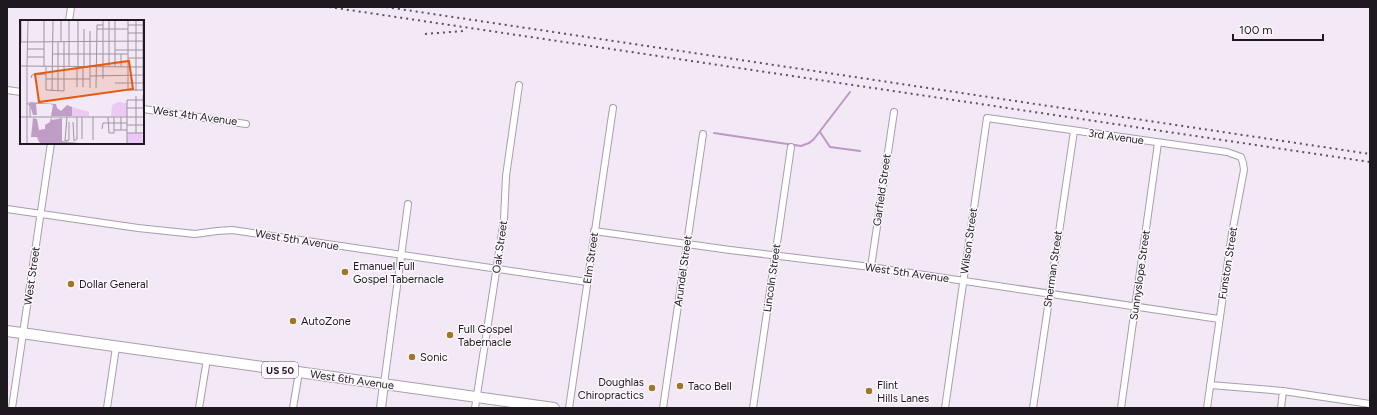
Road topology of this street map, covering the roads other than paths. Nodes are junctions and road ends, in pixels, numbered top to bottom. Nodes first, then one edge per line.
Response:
1 (71, 7) edge
2 (69, 20) edge
3 (519, 85) dead end
4 (7, 90) edge
5 (20, 92) edge
6 (613, 108) dead end
7 (144, 109) edge
8 (894, 112) dead end
9 (246, 124) dead end
10 (1031, 125) joint
11 (1074, 131) junction
12 (704, 134) dead end
13 (1158, 143) junction
14 (51, 144) edge
15 (791, 147) dead end
16 (1202, 149) joint
17 (408, 204) dead end
18 (7, 209) edge
19 (40, 214) junction
20 (594, 231) junction
21 (687, 244) junction
22 (401, 255) junction
23 (775, 256) junction
24 (871, 267) junction
25 (497, 269) junction
26 (964, 281) junction
27 (587, 282) junction
28 (1050, 294) junction
29 (1136, 306) junction
30 (1219, 319) junction
31 (7, 331) edge
32 (24, 334) junction
33 (116, 347) junction
34 (207, 359) junction
35 (299, 372) junction
36 (384, 384) junction
37 (1210, 386) junction
38 (1283, 391) junction
39 (477, 398) junction
40 (1370, 404) edge
41 (12, 408) edge
42 (107, 408) edge
43 (199, 408) edge
44 (293, 408) edge
45 (381, 408) edge
46 (475, 408) edge
47 (554, 408) edge
48 (569, 408) edge
49 (663, 408) edge
50 (752, 408) edge
51 (945, 408) edge
52 (1033, 408) edge
53 (1121, 408) edge
54 (1207, 408) edge
55 (1281, 408) edge

1 - 2 street
3 - 25 street, Oak Street
4 - 5 street
6 - 20 street, Elm Street
7 - 9 street, West 4th Avenue
8 - 24 street, Garfield Street
10 - 11 street, 3rd Avenue
10 - 26 street, Wilson Street
11 - 13 street, 3rd Avenue
11 - 28 street, Sherman Street
12 - 21 street, Arundel Street
13 - 16 street, 3rd Avenue
13 - 29 street, Sunnyslope Street
14 - 19 street, West Street
15 - 23 street, Lincoln Street
16 - 30 street, Funston Street
17 - 22 street
18 - 19 street, West 5th Avenue
19 - 22 street, West 5th Avenue
19 - 32 street, West Street
20 - 21 street, West 5th Avenue
20 - 27 street, Elm Street
21 - 23 street, West 5th Avenue
21 - 49 street, Arundel Street
22 - 25 street, West 5th Avenue
22 - 36 street
23 - 24 street, West 5th Avenue
23 - 50 street, Lincoln Street
24 - 26 street, West 5th Avenue
25 - 27 street, West 5th Avenue
25 - 39 street, Oak Street
26 - 28 street, West 5th Avenue
26 - 51 street, Wilson Street
27 - 48 street, Elm Street
28 - 29 street, West 5th Avenue
28 - 52 street, Sherman Street
29 - 30 street, West 5th Avenue
29 - 53 street, Sunnyslope Street
30 - 37 street, Funston Street
31 - 32 main road, West 6th Avenue / US 50
32 - 33 main road, West 6th Avenue / US 50
32 - 41 street, West Street
33 - 34 main road, West 6th Avenue / US 50
33 - 42 street
34 - 35 main road, West 6th Avenue / US 50
34 - 43 street
35 - 36 main road, West 6th Avenue / US 50
35 - 44 street
36 - 39 main road, West 6th Avenue / US 50
36 - 45 street
37 - 38 street
37 - 54 street, Funston Street
38 - 40 street
38 - 55 street
39 - 46 street, Oak Street
39 - 47 main road, West 6th Avenue / US 50

